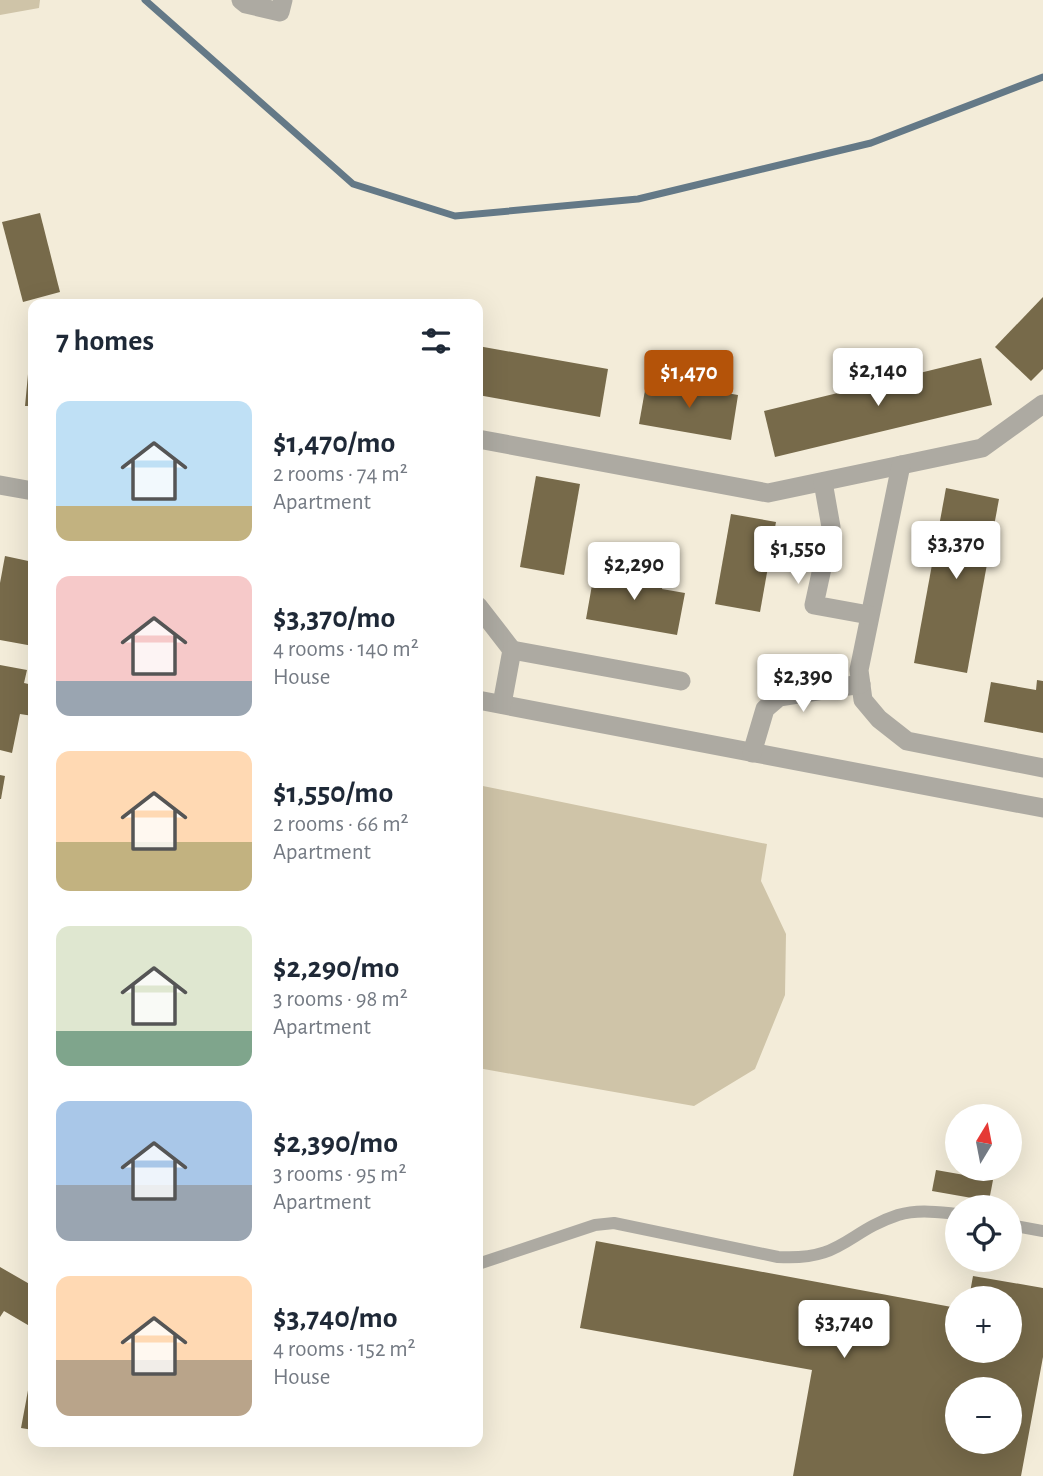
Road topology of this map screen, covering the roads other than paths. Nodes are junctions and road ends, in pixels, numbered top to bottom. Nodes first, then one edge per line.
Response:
1 (241, 0) edge
2 (283, 0) edge
3 (1043, 404) edge
4 (483, 440) edge
5 (901, 465) junction
6 (823, 482) junction
7 (0, 485) edge
8 (28, 490) edge
9 (483, 612) edge
10 (869, 615) junction
11 (512, 650) junction
12 (681, 681) dead end
13 (861, 684) junction
14 (483, 701) edge
15 (502, 704) junction
16 (752, 753) junction
17 (1043, 768) edge
18 (1043, 808) edge
19 (945, 1213) edge
20 (1022, 1227) edge
21 (1043, 1231) edge
22 (483, 1262) edge

1 - 2 street
3 - 5 street
4 - 6 street
5 - 6 street
5 - 10 street
6 - 10 street
7 - 8 street
9 - 11 street
10 - 13 street
11 - 12 street
11 - 15 street
13 - 16 street
13 - 17 street
14 - 15 street
15 - 16 street
16 - 18 street
19 - 22 lane
20 - 21 lane

